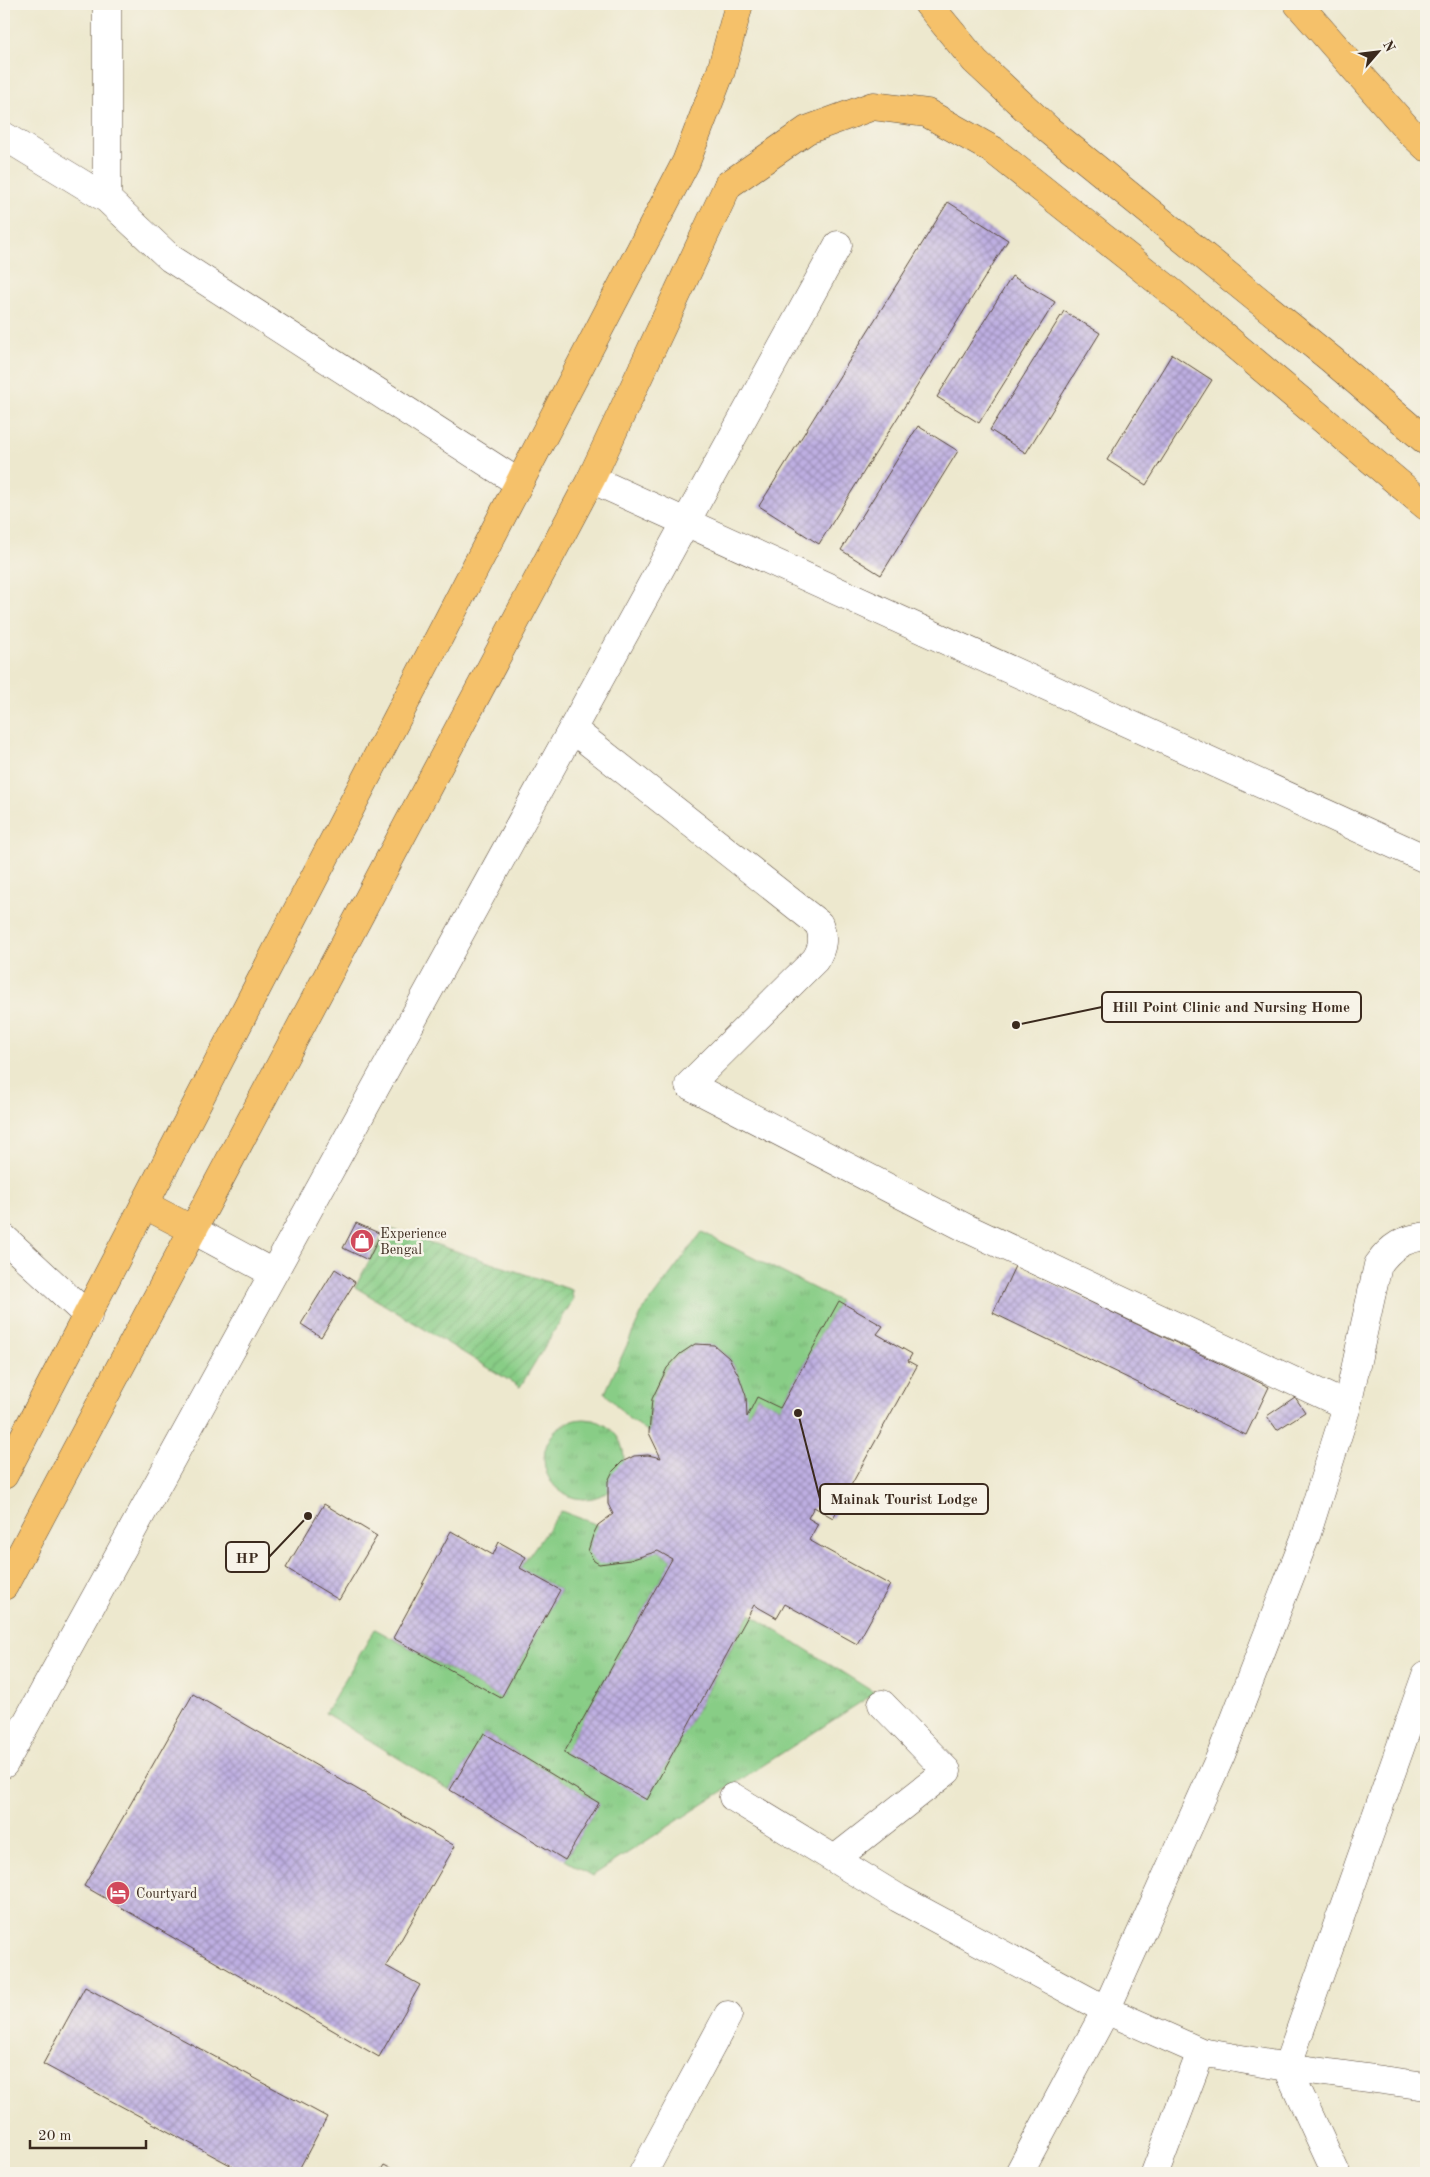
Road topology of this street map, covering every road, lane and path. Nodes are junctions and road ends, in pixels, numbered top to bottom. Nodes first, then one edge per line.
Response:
1 (107, 4) edge
2 (739, 4) edge
3 (928, 4) edge
4 (1298, 4) edge
5 (4, 136) edge
6 (1426, 147) edge
7 (107, 199) junction
8 (838, 245) dead end
9 (1426, 441) edge
10 (591, 479) junction
11 (519, 483) junction
12 (1426, 506) edge
13 (686, 521) junction
14 (572, 729) junction
15 (1426, 859) edge
16 (145, 1205) junction
17 (193, 1230) junction
18 (1426, 1236) edge
19 (4, 1238) edge
20 (273, 1273) junction
21 (88, 1316) junction
22 (1347, 1406) junction
23 (4, 1475) edge
24 (4, 1586) edge
25 (1426, 1675) edge
26 (882, 1704) dead end
27 (4, 1764) edge
28 (733, 1797) dead end
29 (835, 1859) junction
30 (1106, 2010) junction
31 (728, 2015) dead end
32 (1201, 2052) junction
33 (1288, 2067) junction
34 (1426, 2086) edge
35 (643, 2173) edge
36 (1019, 2173) edge
37 (1155, 2173) edge
38 (1336, 2173) edge

1 - 7 street
2 - 11 main road
3 - 9 main road
4 - 6 main road
5 - 7 street
7 - 11 street
8 - 13 street
10 - 12 main road
10 - 13 street
10 - 17 main road
11 - 16 main road
13 - 14 street
13 - 15 street
14 - 20 street
14 - 22 street
16 - 17 main road
16 - 21 main road
17 - 20 street
17 - 24 main road
18 - 22 street
19 - 21 street
20 - 27 street
21 - 23 main road
22 - 30 street
25 - 33 street
26 - 29 street
28 - 29 street
29 - 30 street
30 - 32 street
30 - 36 street
31 - 35 street
32 - 33 street
32 - 37 street
33 - 34 street
33 - 38 street

